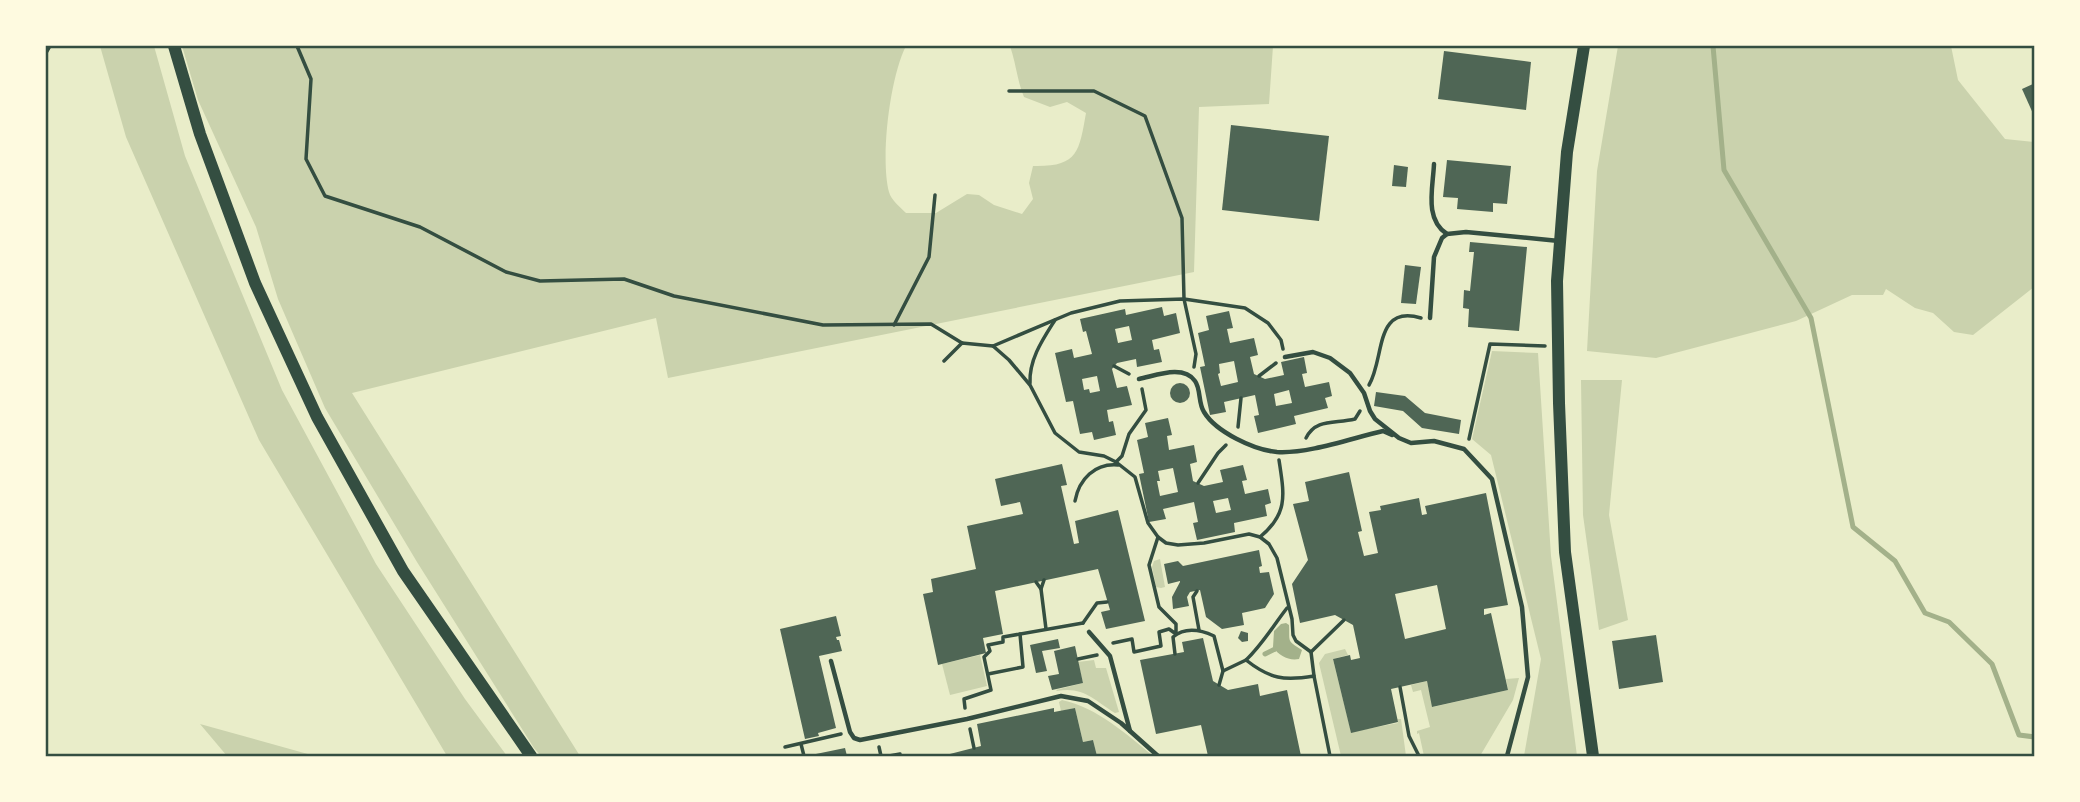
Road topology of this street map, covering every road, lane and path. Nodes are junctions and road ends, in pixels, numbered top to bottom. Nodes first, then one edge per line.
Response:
1 (50, 46) edge
2 (174, 46) edge
3 (297, 46) edge
4 (1584, 46) edge
5 (46, 53) edge
6 (1009, 91) dead end
7 (1434, 164) dead end
8 (936, 195) dead end
9 (1447, 234) junction
10 (1560, 241) junction
11 (1184, 299) junction
12 (1430, 318) joint
13 (1055, 320) junction
14 (894, 325) junction
15 (962, 343) junction
16 (993, 346) junction
17 (1558, 346) junction
18 (1285, 357) junction
19 (944, 360) dead end
20 (1114, 366) dead end
21 (1194, 366) dead end
22 (1259, 376) dead end
23 (1139, 379) junction
24 (1030, 385) junction
25 (1364, 393) junction
26 (1366, 401) junction
27 (1399, 438) junction
28 (1464, 449) junction
29 (1302, 450) junction
30 (1278, 452) junction
31 (1118, 463) junction
32 (1075, 501) dead end
33 (1158, 537) junction
34 (1260, 537) junction
35 (1044, 580) dead end
36 (1036, 582) dead end
37 (1041, 589) junction
38 (1197, 591) dead end
39 (1107, 602) dead end
40 (1288, 607) junction
41 (1344, 620) dead end
42 (1083, 622) junction
43 (1046, 629) junction
44 (1199, 630) junction
45 (1089, 632) joint
46 (1020, 634) junction
47 (1176, 634) junction
48 (1121, 641) dead end
49 (1311, 652) junction
50 (1107, 653) junction
51 (1175, 654) dead end
52 (1078, 659) dead end
53 (1245, 660) junction
54 (831, 661) dead end
55 (1223, 671) junction
56 (988, 674) junction
57 (1314, 676) junction
58 (1219, 685) dead end
59 (1400, 687) dead end
60 (966, 711) dead end
61 (850, 732) junction
62 (1130, 732) junction
63 (801, 744) junction
64 (785, 747) dead end
65 (1419, 756) edge
66 (531, 757) edge
67 (804, 757) edge
68 (888, 757) edge
69 (900, 757) edge
70 (1158, 757) edge
71 (1330, 757) edge
72 (1507, 757) edge
73 (1593, 757) edge

1 - 5 path
2 - 66 main road
3 - 14 path
4 - 10 main road
6 - 11 path
7 - 9 lane
8 - 14 path
9 - 10 lane
9 - 12 lane
10 - 17 main road
11 - 13 path
11 - 18 path
11 - 21 path
12 - 25 path
13 - 16 path
13 - 24 path
14 - 15 path
15 - 16 path
15 - 19 path
16 - 24 path
17 - 28 path
17 - 73 main road
18 - 22 path
18 - 25 lane
20 - 23 path
23 - 30 lane
23 - 31 path
24 - 31 path
25 - 26 lane
26 - 27 lane
26 - 29 path
27 - 28 lane
27 - 29 lane
28 - 72 lane
29 - 30 lane
30 - 34 path
31 - 32 path
31 - 33 path
33 - 34 path
33 - 47 path
34 - 40 path
35 - 37 path
36 - 37 path
37 - 43 path
38 - 44 path
39 - 42 path
40 - 49 path
40 - 53 path
41 - 49 path
42 - 43 path
42 - 45 path
43 - 46 path
44 - 47 path
44 - 55 path
45 - 50 lane
46 - 56 path
46 - 56 path
47 - 48 path
47 - 51 path
49 - 57 path
50 - 52 path
50 - 62 lane
53 - 55 path
53 - 57 path
54 - 61 lane
55 - 58 path
56 - 60 path
57 - 71 path
59 - 65 path
61 - 62 lane
61 - 63 path
62 - 70 lane
63 - 64 path
63 - 67 path
68 - 69 path

